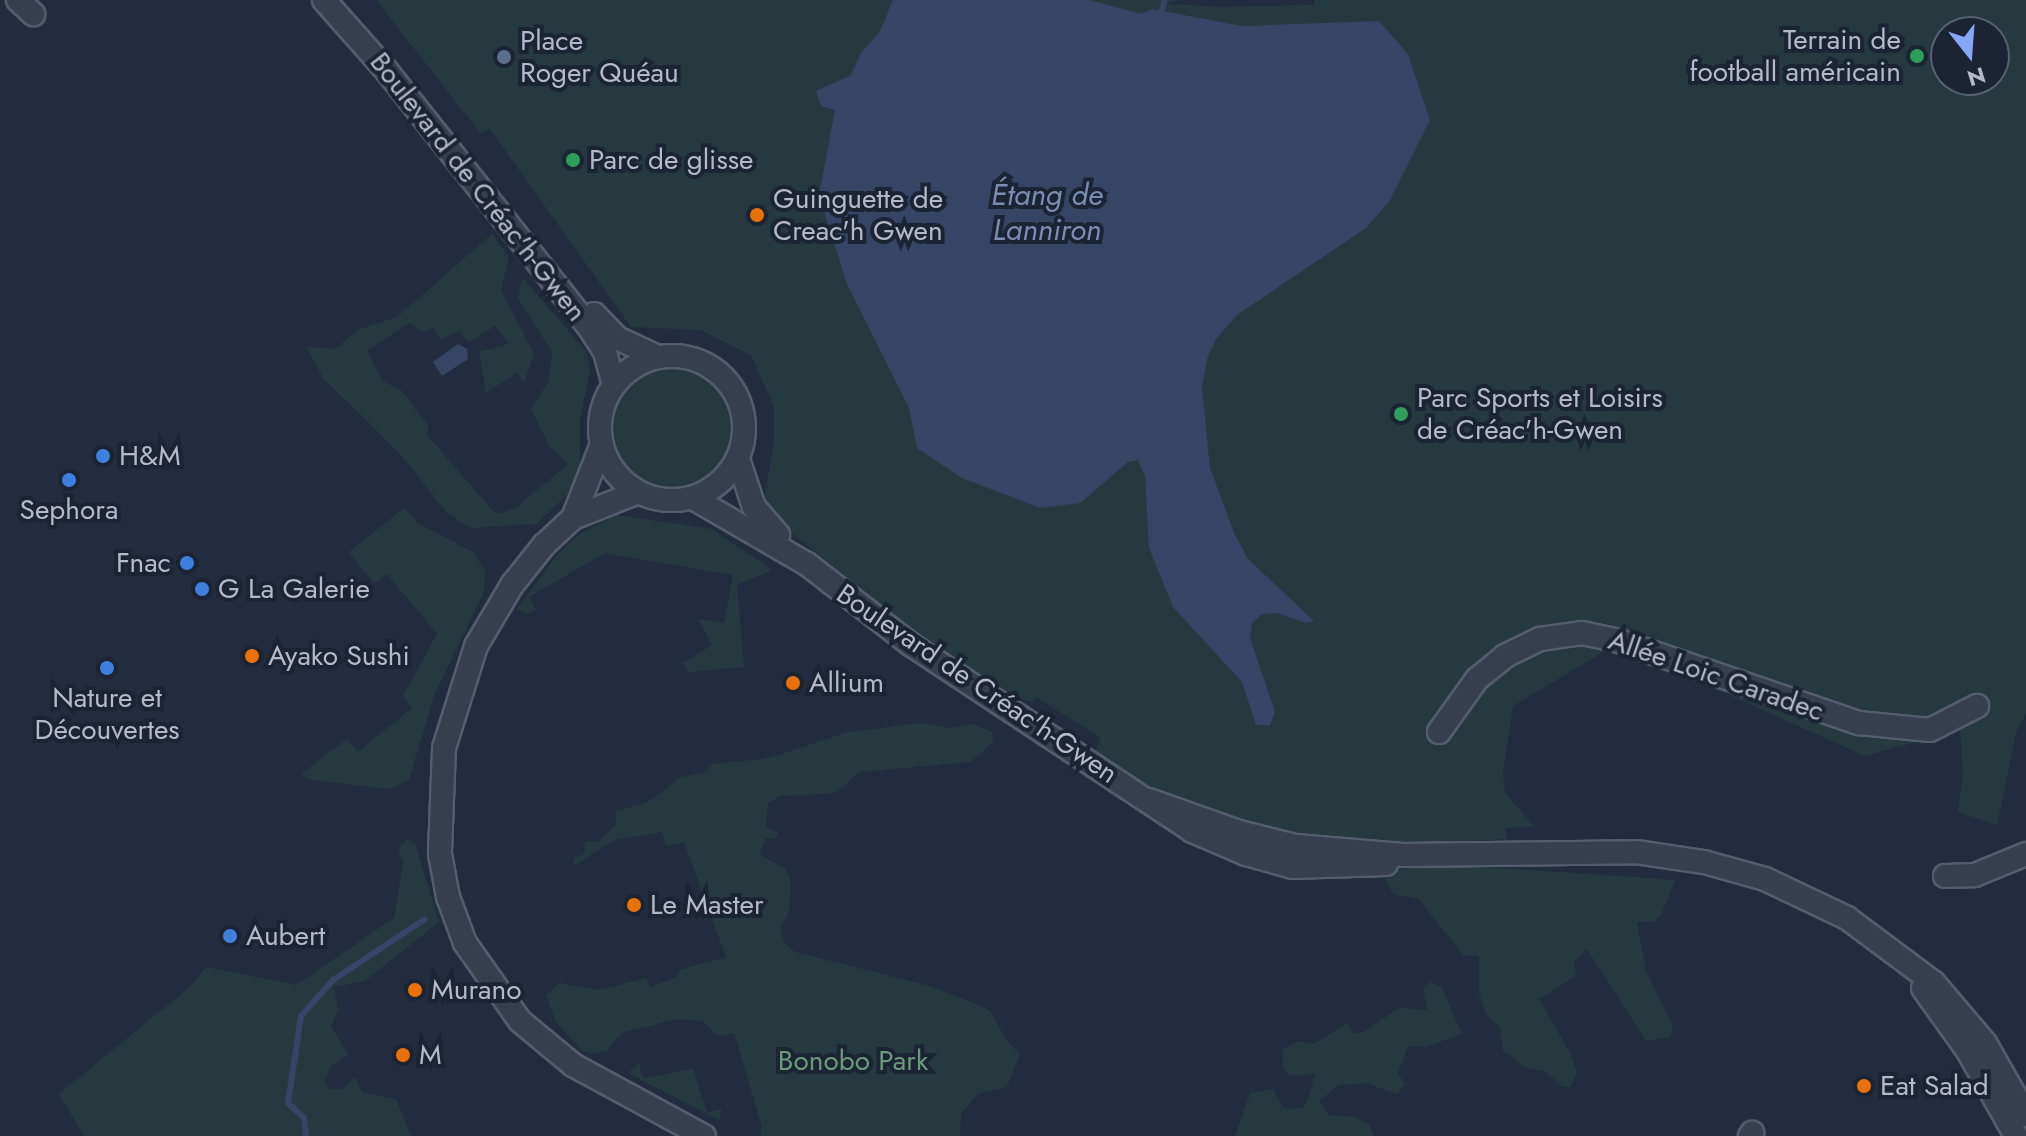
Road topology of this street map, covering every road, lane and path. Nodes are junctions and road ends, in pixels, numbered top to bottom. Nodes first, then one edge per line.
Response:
1 (324, 0) edge
2 (340, 0) edge
3 (658, 357) junction
4 (614, 385) junction
5 (602, 444) junction
6 (738, 459) junction
7 (636, 493) junction
8 (693, 498) junction
9 (573, 518) junction
10 (807, 564) junction
11 (1977, 706) dead end
12 (1439, 732) dead end
13 (1149, 800) junction
14 (1268, 840) junction
15 (1345, 851) junction
16 (2026, 854) edge
17 (1447, 856) junction
18 (1264, 876) dead end
19 (1300, 876) junction
20 (1945, 876) dead end
21 (1895, 953) junction
22 (2026, 1115) edge
23 (704, 1136) edge
24 (2016, 1136) edge

1 - 4 street, Boulevard de Créac'h-Gwen
2 - 3 street, Boulevard de Créac'h-Gwen
3 - 4 street
3 - 6 street
4 - 5 street
5 - 7 street
5 - 9 street
6 - 8 street
6 - 10 street, Boulevard de Créac'h-Gwen
7 - 8 street
7 - 9 street
8 - 10 street, Boulevard de Créac'h-Gwen
9 - 23 street
10 - 13 street, Boulevard de Créac'h-Gwen
11 - 12 street, Allée Loic Caradec
13 - 14 street, Boulevard de Créac'h-Gwen
13 - 19 street, Boulevard de Créac'h-Gwen
14 - 15 street, Boulevard de Créac'h-Gwen
14 - 19 street
15 - 17 street, Boulevard de Créac'h-Gwen
15 - 19 street
16 - 20 street
17 - 19 street, Boulevard de Créac'h-Gwen
17 - 21 street, Boulevard de Créac'h-Gwen
18 - 19 street
21 - 22 street, Boulevard de Créac'h-Gwen
21 - 24 street, Boulevard de Créac'h-Gwen

